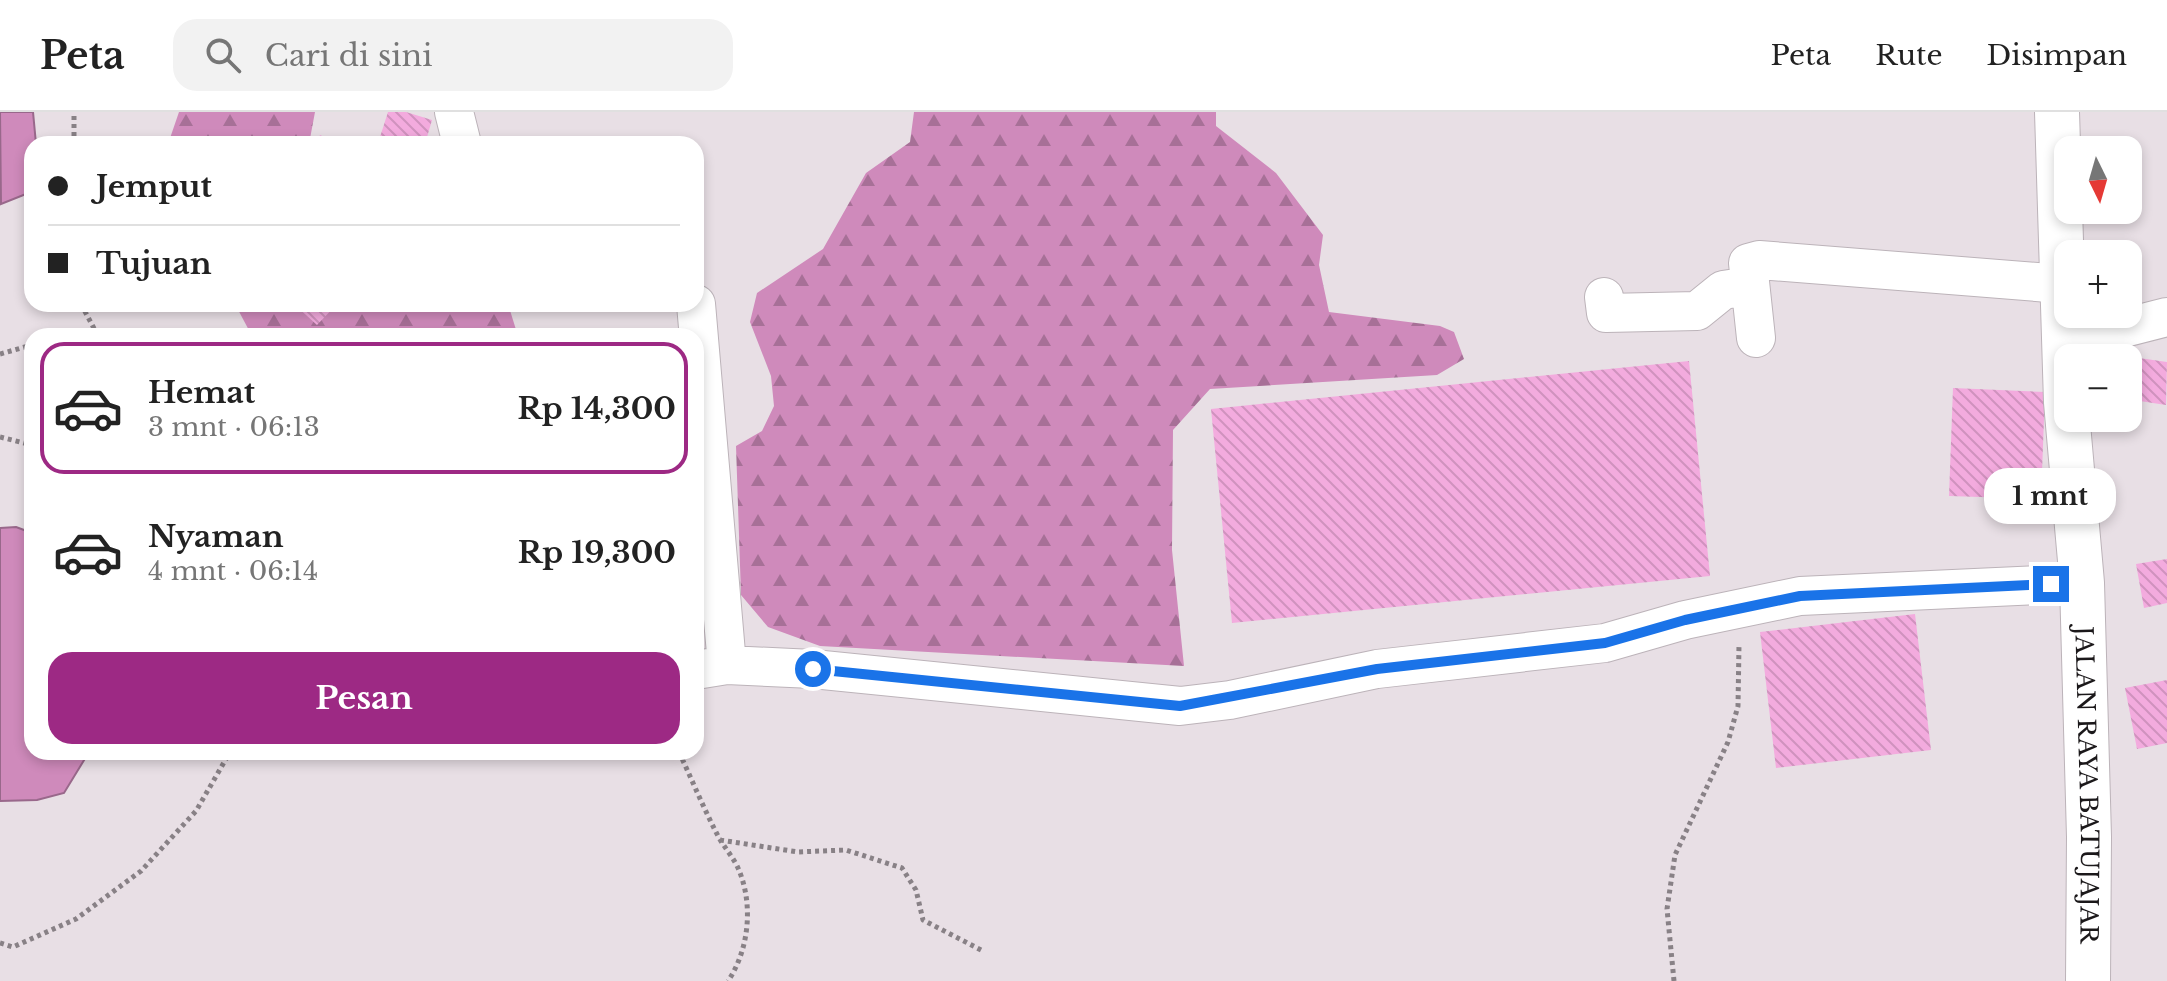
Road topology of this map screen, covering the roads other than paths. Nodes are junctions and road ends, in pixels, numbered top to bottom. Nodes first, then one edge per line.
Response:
1 (454, 112) edge
2 (2057, 112) edge
3 (460, 136) edge
4 (2061, 240) edge
5 (2054, 283) edge
6 (1750, 286) junction
7 (1604, 297) dead end
8 (2167, 317) edge
9 (2064, 328) edge
10 (1756, 338) dead end
11 (2065, 343) junction
12 (704, 498) edge
13 (2082, 583) junction
14 (711, 668) edge
15 (2088, 981) edge

1 - 3 street
2 - 4 highway, JALAN RAYA BATUJAJAR
5 - 6 street
6 - 7 street
6 - 10 street
8 - 11 street
9 - 11 highway, JALAN RAYA BATUJAJAR
11 - 13 highway, JALAN RAYA BATUJAJAR
12 - 14 street
13 - 14 street
13 - 15 highway, JALAN RAYA BATUJAJAR

